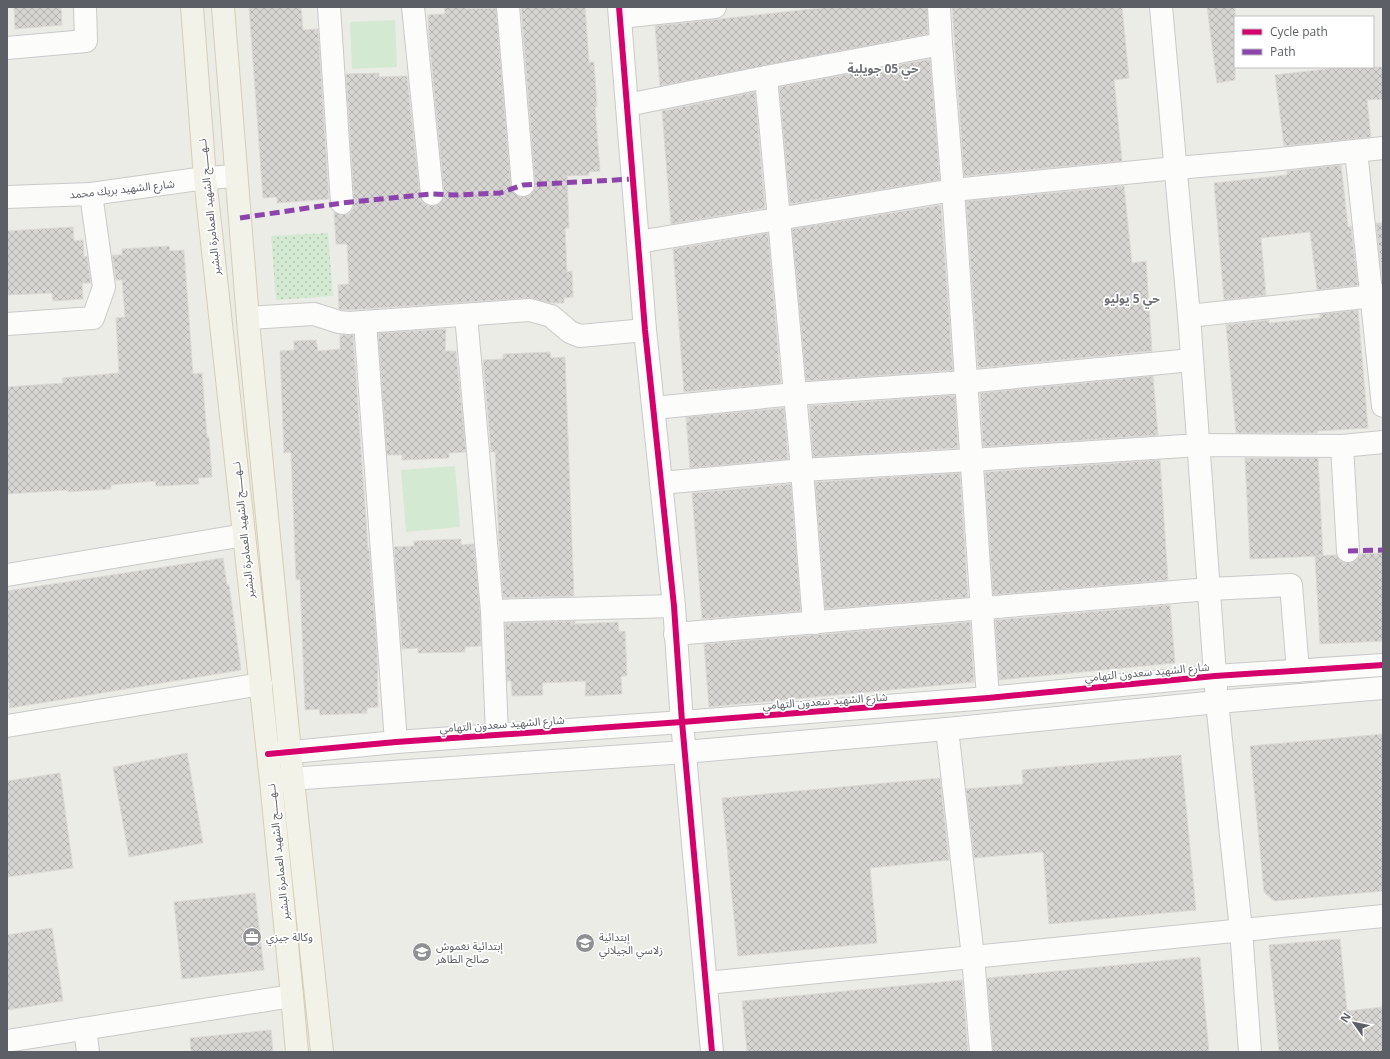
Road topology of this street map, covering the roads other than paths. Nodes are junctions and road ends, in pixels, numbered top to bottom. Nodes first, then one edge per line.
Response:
1 (85, 7) edge
2 (192, 7) edge
3 (223, 7) edge
4 (329, 7) edge
5 (413, 7) edge
6 (508, 7) edge
7 (715, 7) edge
8 (939, 7) edge
9 (1161, 7) edge
10 (620, 12) edge
11 (941, 44) junction
12 (7, 48) edge
13 (766, 77) junction
14 (627, 105) junction
15 (1383, 148) edge
16 (1356, 151) junction
17 (1176, 168) junction
18 (236, 176) junction
19 (205, 178) junction
20 (523, 185) dead end
21 (953, 190) junction
22 (91, 194) junction
23 (432, 194) dead end
24 (7, 197) edge
25 (342, 203) dead end
26 (779, 218) junction
27 (638, 242) junction
28 (1377, 296) edge
29 (466, 315) junction
30 (1189, 316) junction
31 (248, 318) junction
32 (365, 322) junction
33 (7, 324) edge
34 (645, 330) junction
35 (1192, 360) junction
36 (965, 382) junction
37 (795, 394) junction
38 (1383, 406) edge
39 (654, 408) junction
40 (1383, 442) edge
41 (1199, 445) junction
42 (1342, 446) junction
43 (971, 460) junction
44 (802, 470) junction
45 (661, 483) junction
46 (244, 535) junction
47 (1348, 551) dead end
48 (7, 575) edge
49 (1209, 589) junction
50 (674, 606) junction
51 (982, 609) junction
52 (492, 611) junction
53 (814, 623) junction
54 (676, 634) junction
55 (1383, 665) edge
56 (1298, 671) junction
57 (1215, 676) junction
58 (261, 684) junction
59 (1383, 688) edge
60 (988, 698) junction
61 (1217, 702) junction
62 (682, 722) junction
63 (7, 726) edge
64 (948, 729) junction
65 (497, 735) junction
66 (396, 742) junction
67 (290, 752) junction
68 (685, 752) junction
69 (268, 754) junction
70 (293, 780) junction
71 (271, 781) junction
72 (1383, 916) edge
73 (1241, 930) junction
74 (972, 957) junction
75 (706, 982) junction
76 (292, 996) junction
77 (85, 1029) junction
78 (7, 1041) edge
79 (88, 1052) edge
80 (297, 1052) edge
81 (322, 1052) edge
82 (712, 1052) edge
83 (981, 1052) edge
84 (1250, 1052) edge

1 - 12 street
2 - 19 main road, نــهـــــج الشهيد العمامرة البشير
3 - 18 main road, نــهـــــج الشهيد العمامرة البشير
4 - 25 street
5 - 23 street
6 - 20 street
7 - 10 street
8 - 11 street
9 - 17 street
10 - 14 street
11 - 13 street
11 - 21 street
13 - 14 street
13 - 26 street
14 - 27 street
15 - 16 street
16 - 17 street
16 - 28 street
17 - 21 street
17 - 30 street
18 - 19 street, شارع الشهيد بريك محمد
18 - 31 main road, نــهـــــج الشهيد العمامرة البشير
19 - 22 street, شارع الشهيد بريك محمد
19 - 46 main road, نــهـــــج الشهيد العمامرة البشير
21 - 26 street
21 - 36 street
22 - 24 street, شارع الشهيد بريك محمد
22 - 33 street
26 - 27 street
26 - 37 street
27 - 34 street
28 - 30 street
28 - 38 street
29 - 32 street
29 - 34 street
29 - 52 street
30 - 35 street
31 - 32 street
31 - 67 main road, نــهـــــج الشهيد العمامرة البشير
32 - 66 street
34 - 39 street
35 - 36 street
35 - 41 street
36 - 37 street
36 - 43 street
37 - 39 street
37 - 44 street
39 - 45 street
40 - 42 street
41 - 42 street
41 - 43 street
41 - 49 street
42 - 47 street
43 - 44 street
43 - 51 street
44 - 45 street
44 - 53 street
45 - 50 street
46 - 48 street
46 - 58 main road, نــهـــــج الشهيد العمامرة البشير
49 - 51 street
49 - 56 street
49 - 57 street
50 - 52 street
50 - 54 street
51 - 53 street
51 - 60 street
52 - 65 street
53 - 54 street
54 - 62 street
55 - 56 street, شارع الشهيد سعدون التهامي
56 - 57 street, شارع الشهيد سعدون التهامي
57 - 60 street, شارع الشهيد سعدون التهامي
57 - 61 street
58 - 63 street
58 - 69 main road, نــهـــــج الشهيد العمامرة البشير
59 - 61 street
60 - 62 street, شارع الشهيد سعدون التهامي
61 - 64 street
61 - 73 street
62 - 65 street, شارع الشهيد سعدون التهامي
62 - 68 street
64 - 68 street
64 - 74 street
65 - 66 street, شارع الشهيد سعدون التهامي
66 - 67 street, شارع الشهيد سعدون التهامي
67 - 69 street, شارع الشهيد سعدون التهامي
67 - 70 main road, نــهـــــج الشهيد العمامرة البشير
68 - 70 street
68 - 75 street
69 - 71 main road, نــهـــــج الشهيد العمامرة البشير
70 - 71 street
70 - 81 main road, نــهـــــج الشهيد العمامرة البشير
71 - 76 main road, نــهـــــج الشهيد العمامرة البشير
72 - 73 street
73 - 74 street
73 - 84 street
74 - 75 street
74 - 83 street
75 - 82 street
76 - 77 street
76 - 80 main road, نــهـــــج الشهيد العمامرة البشير
77 - 78 street
77 - 79 street

